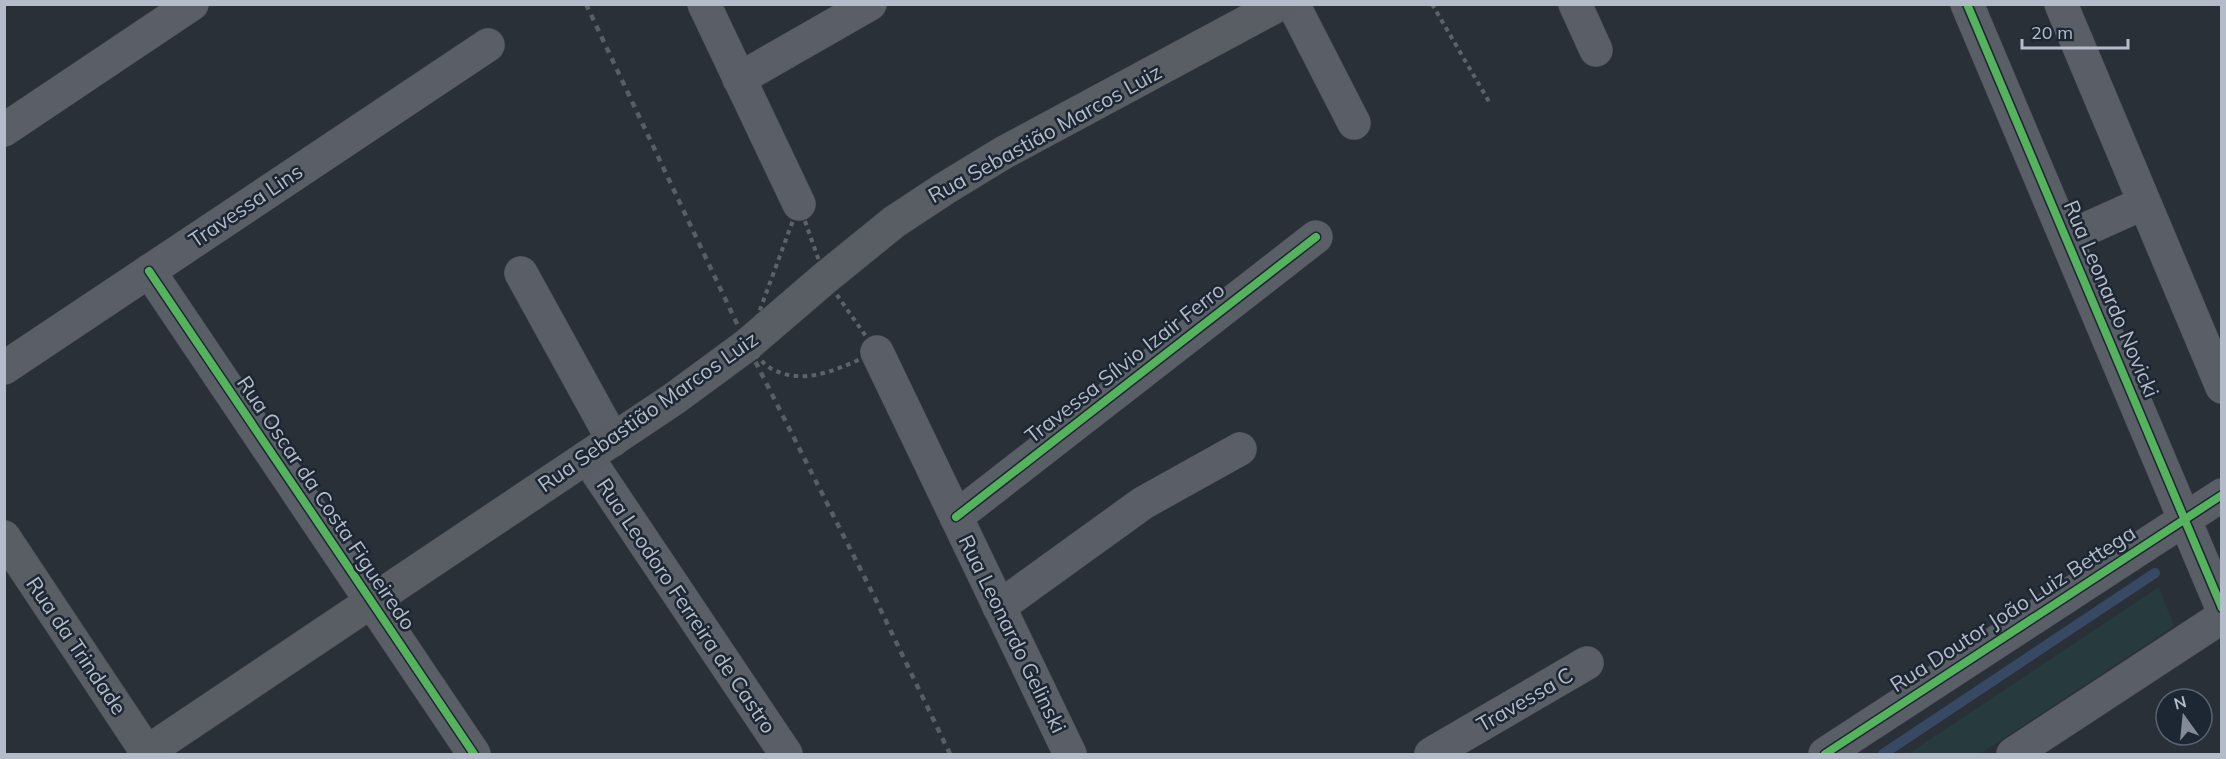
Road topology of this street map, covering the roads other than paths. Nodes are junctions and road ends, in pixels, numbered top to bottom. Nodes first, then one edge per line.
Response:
1 (192, 4) edge
2 (704, 4) edge
3 (870, 4) edge
4 (1280, 4) edge
5 (1293, 4) edge
6 (1575, 4) edge
7 (1967, 4) edge
8 (2061, 4) edge
9 (488, 45) dead end
10 (1596, 50) dead end
11 (739, 79) junction
12 (1354, 123) dead end
13 (4, 130) edge
14 (2144, 203) junction
15 (799, 204) dead end
16 (1316, 237) dead end
17 (2066, 238) junction
18 (149, 271) junction
19 (521, 273) dead end
20 (877, 352) road end
21 (4, 368) edge
22 (2222, 387) edge
23 (600, 448) junction
24 (1240, 449) dead end
25 (2222, 495) edge
26 (956, 517) junction
27 (2184, 519) junction
28 (4, 537) edge
29 (371, 602) junction
30 (999, 607) junction
31 (2222, 608) edge
32 (2222, 616) edge
33 (1587, 663) dead end
34 (147, 754) edge
35 (474, 754) edge
36 (786, 754) edge
37 (1070, 754) edge
38 (1431, 754) edge
39 (1824, 754) edge
40 (2013, 754) edge

1 - 13 street
2 - 11 street
3 - 11 street
4 - 23 main road, Rua Sebastião Marcos Luiz
5 - 12 street
6 - 10 street
7 - 17 street, Rua Leonardo Novicki
8 - 14 street
9 - 18 street, Travessa Lins
11 - 15 street
14 - 17 street
14 - 22 street
16 - 26 street, Travessa Sílvio Izair Ferro
17 - 27 street, Rua Leonardo Novicki
18 - 21 street, Travessa Lins
18 - 29 street, Rua Oscar da Costa Figueiredo
19 - 23 street, Rua Leodoro Ferreira de Castro
20 - 26 street, Rua Leonardo Gelinski
23 - 29 main road, Rua Sebastião Marcos Luiz
23 - 36 street, Rua Leodoro Ferreira de Castro
24 - 30 street
25 - 27 street, Rua Doutor João Luiz Bettega
26 - 30 street, Rua Leonardo Gelinski
27 - 31 street, Rua Leonardo Novicki
27 - 39 street, Rua Doutor João Luiz Bettega
28 - 34 main road, Rua da Trindade
29 - 34 main road, Rua Sebastião Marcos Luiz
29 - 35 street, Rua Oscar da Costa Figueiredo
30 - 37 street, Rua Leonardo Gelinski
32 - 40 street
33 - 38 street, Travessa C

